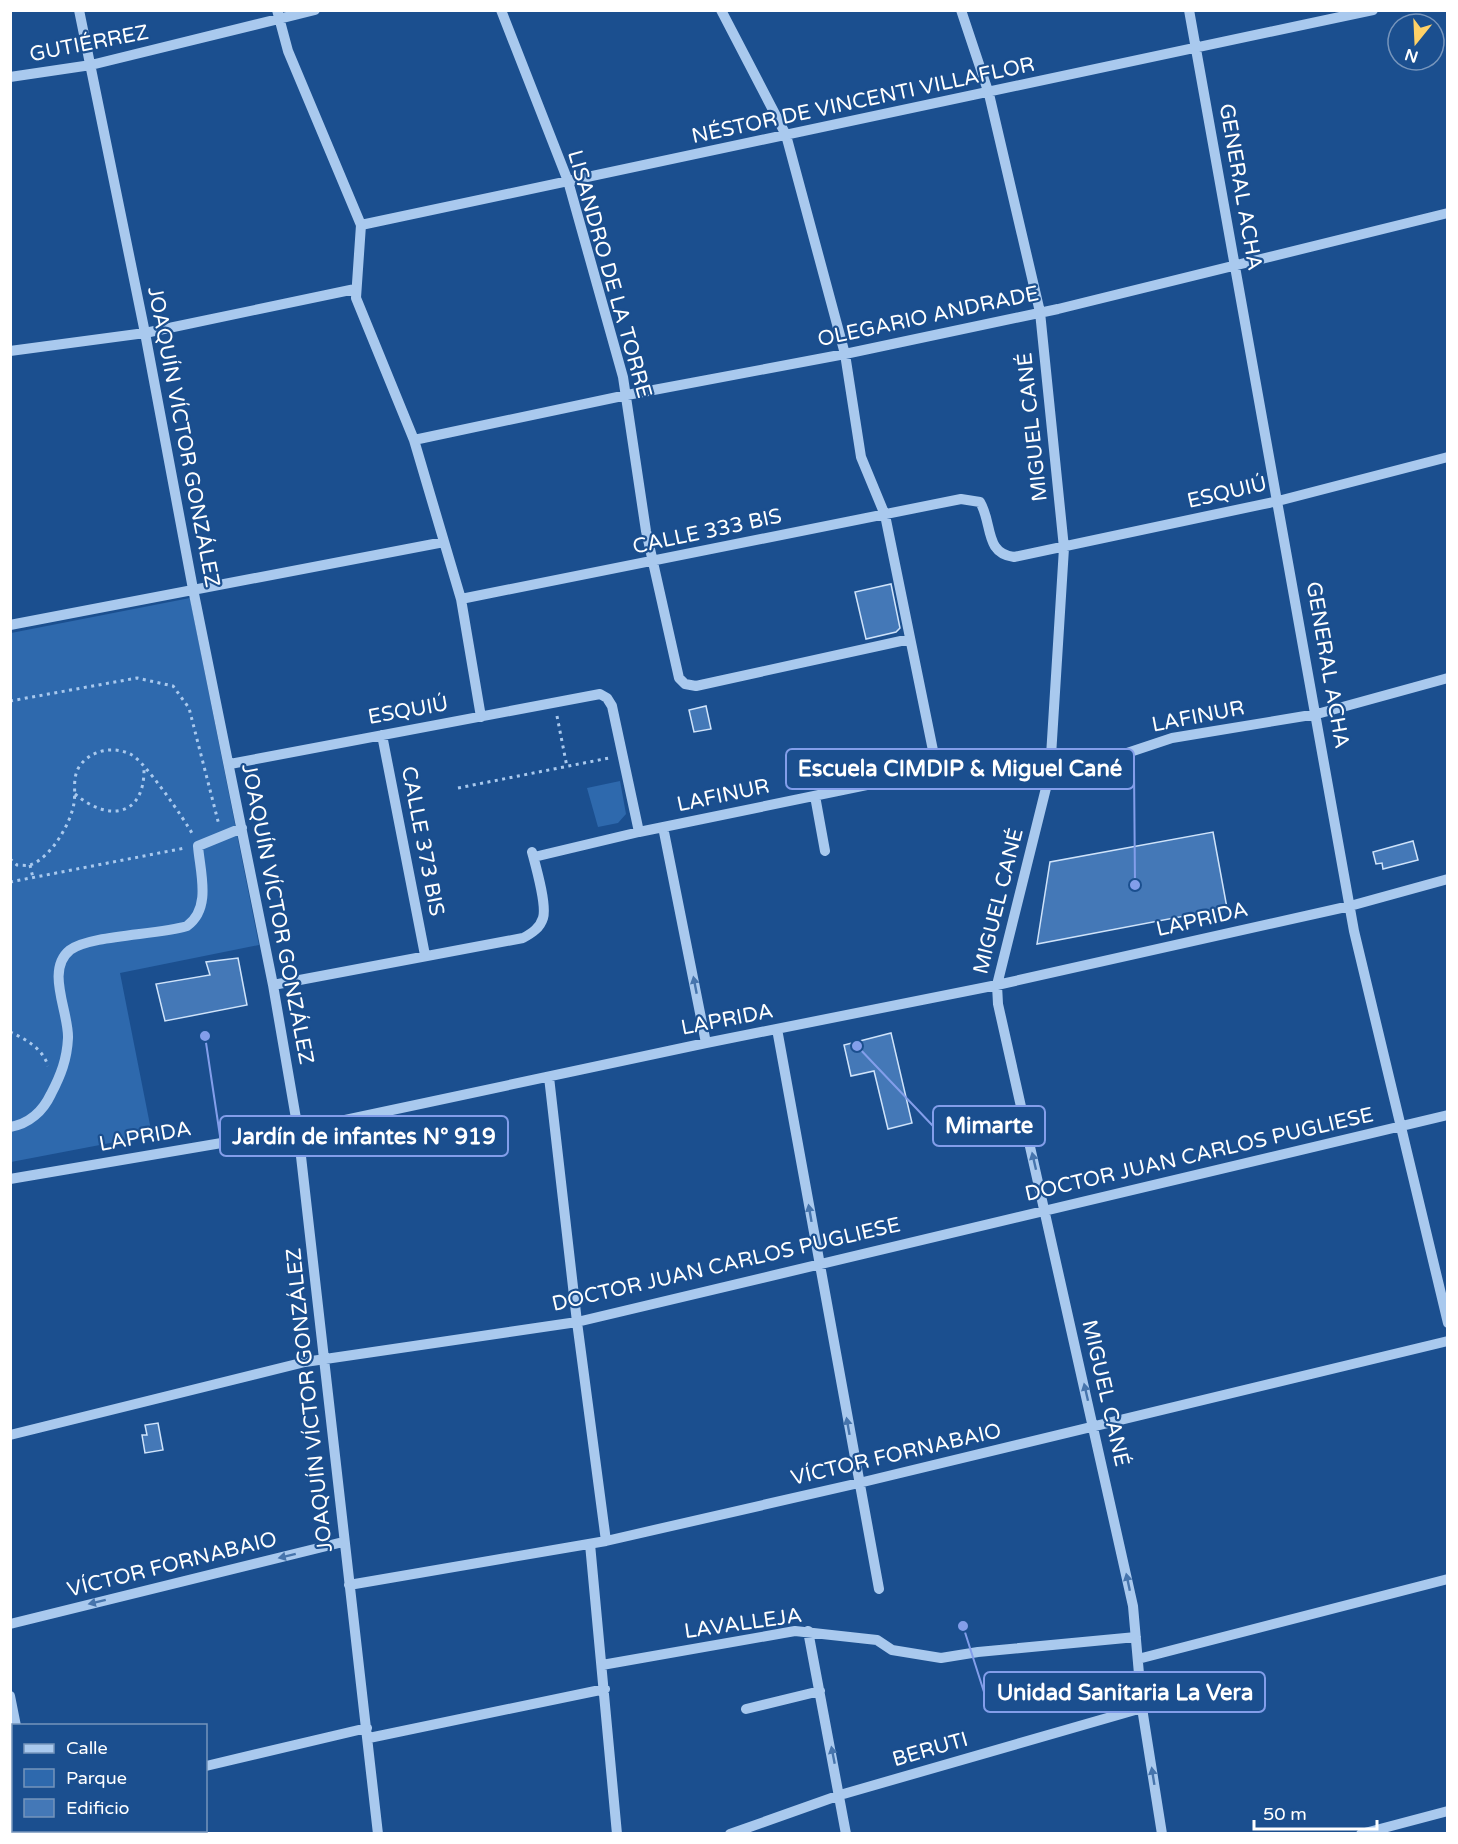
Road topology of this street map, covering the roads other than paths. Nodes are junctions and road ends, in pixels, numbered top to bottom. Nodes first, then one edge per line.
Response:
1 (79, 10) edge
2 (315, 10) edge
3 (501, 10) edge
4 (721, 10) edge
5 (961, 10) edge
6 (1189, 10) edge
7 (1373, 10) edge
8 (278, 15) edge
9 (1197, 49) junction
10 (91, 65) junction
11 (10, 77) edge
12 (989, 94) junction
13 (786, 135) junction
14 (568, 181) junction
15 (1448, 213) edge
16 (361, 225) junction
17 (1236, 266) junction
18 (355, 289) junction
19 (1040, 312) junction
20 (146, 333) junction
21 (10, 351) edge
22 (844, 354) junction
23 (627, 394) junction
24 (414, 440) junction
25 (1448, 457) edge
26 (1278, 501) junction
27 (885, 515) junction
28 (444, 542) junction
29 (1064, 548) junction
30 (1014, 557) joint
31 (652, 563) junction
32 (193, 589) junction
33 (461, 599) junction
34 (10, 625) edge
35 (910, 639) junction
36 (1448, 678) edge
37 (1317, 714) junction
38 (481, 717) junction
39 (382, 735) junction
40 (1052, 759) junction
41 (230, 764) junction
42 (938, 770) junction
43 (815, 796) junction
44 (663, 827) junction
45 (242, 828) junction
46 (639, 832) junction
47 (825, 851) dead end
48 (1448, 879) edge
49 (1350, 906) junction
50 (425, 955) junction
51 (273, 985) junction
52 (997, 985) junction
53 (777, 1029) junction
54 (706, 1043) junction
55 (549, 1077) junction
56 (1448, 1115) edge
57 (10, 1127) edge
58 (1400, 1127) junction
59 (298, 1130) junction
60 (10, 1179) edge
61 (1045, 1210) junction
62 (819, 1263) junction
63 (577, 1322) junction
64 (1448, 1323) edge
65 (1448, 1341) edge
66 (325, 1359) junction
67 (1094, 1427) junction
68 (10, 1435) edge
69 (859, 1483) junction
70 (606, 1541) junction
71 (344, 1542) junction
72 (590, 1544) junction
73 (1448, 1579) edge
74 (348, 1585) junction
75 (879, 1589) dead end
76 (10, 1624) edge
77 (808, 1631) junction
78 (1136, 1637) junction
79 (1138, 1659) junction
80 (602, 1665) junction
81 (604, 1689) junction
82 (820, 1691) junction
83 (10, 1696) edge
84 (1142, 1708) junction
85 (746, 1709) dead end
86 (16, 1724) edge
87 (368, 1733) junction
88 (207, 1766) edge
89 (840, 1795) junction
90 (1448, 1811) edge
91 (378, 1833) edge
92 (617, 1833) edge
93 (730, 1833) edge
94 (846, 1833) edge
95 (1162, 1833) edge
96 (1361, 1833) edge

1 - 10 street, JOAQUÍN VÍCTOR GONZÁLEZ
2 - 8 street, GUTIÉRREZ
3 - 14 street, LISANDRO DE LA TORRE
4 - 13 street
5 - 12 street, MIGUEL CANÉ
6 - 9 street, GENERAL ACHA
7 - 9 street, NÉSTOR DE VINCENTI VILLAFLOR
8 - 10 street, GUTIÉRREZ
8 - 16 street
9 - 12 street, NÉSTOR DE VINCENTI VILLAFLOR
9 - 17 street, GENERAL ACHA
10 - 11 street, GUTIÉRREZ
10 - 20 street, JOAQUÍN VÍCTOR GONZÁLEZ
12 - 13 street, NÉSTOR DE VINCENTI VILLAFLOR
12 - 19 street, MIGUEL CANÉ
13 - 14 street, NÉSTOR DE VINCENTI VILLAFLOR
13 - 22 street
14 - 16 street, NÉSTOR DE VINCENTI VILLAFLOR
14 - 23 street, LISANDRO DE LA TORRE
15 - 17 street, OLEGARIO ANDRADE
16 - 18 street
17 - 19 street, OLEGARIO ANDRADE
17 - 26 street, GENERAL ACHA
18 - 20 street
18 - 24 street
19 - 22 street, OLEGARIO ANDRADE
19 - 29 street, MIGUEL CANÉ
20 - 21 street
20 - 32 street, JOAQUÍN VÍCTOR GONZÁLEZ
22 - 23 street, OLEGARIO ANDRADE
22 - 27 street
23 - 24 street, OLEGARIO ANDRADE
23 - 31 street, LISANDRO DE LA TORRE
24 - 28 street
25 - 26 street, ESQUIÚ
26 - 29 street, ESQUIÚ
26 - 37 street, GENERAL ACHA
27 - 30 street, CALLE 333 BIS
27 - 31 street, CALLE 333 BIS
27 - 35 street
28 - 32 street
28 - 33 street
29 - 30 street, ESQUIÚ
29 - 40 street, MIGUEL CANÉ
31 - 33 street, CALLE 333 BIS
31 - 35 street, LISANDRO DE LA TORRE
32 - 34 street
32 - 41 street, JOAQUÍN VÍCTOR GONZÁLEZ
33 - 38 street
35 - 42 street
36 - 37 street, LAFINUR
37 - 40 street, LAFINUR
37 - 49 street, GENERAL ACHA
38 - 39 street, ESQUIÚ
38 - 46 street, ESQUIÚ
39 - 41 street, ESQUIÚ
39 - 50 street, CALLE 373 BIS
40 - 42 street, LAFINUR
40 - 52 street, MIGUEL CANÉ
41 - 45 street, JOAQUÍN VÍCTOR GONZÁLEZ
42 - 43 street, LAFINUR
43 - 44 street, LAFINUR
43 - 47 street
44 - 46 street, LAFINUR
54 -> 44 street
45 - 51 street, JOAQUÍN VÍCTOR GONZÁLEZ
45 - 57 street
46 - 50 street, LAFINUR
48 - 49 street, LAPRIDA
49 - 52 street, LAPRIDA
49 - 58 street, GENERAL ACHA
50 - 51 street
51 - 59 street, JOAQUÍN VÍCTOR GONZÁLEZ
52 - 53 street, LAPRIDA
61 -> 52 street, MIGUEL CANÉ
53 - 54 street, LAPRIDA
62 -> 53 street
54 - 55 street, LAPRIDA
55 - 59 street, LAPRIDA
55 - 63 street
56 - 58 street, DOCTOR JUAN CARLOS PUGLIESE
58 - 61 street, DOCTOR JUAN CARLOS PUGLIESE
58 - 64 street, GENERAL ACHA
59 - 60 street, LAPRIDA
59 - 66 street, JOAQUÍN VÍCTOR GONZÁLEZ
61 - 62 street, DOCTOR JUAN CARLOS PUGLIESE
67 -> 61 street, MIGUEL CANÉ
62 - 63 street, DOCTOR JUAN CARLOS PUGLIESE
69 -> 62 street
63 - 66 street, DOCTOR JUAN CARLOS PUGLIESE
63 - 70 street
65 - 67 street, VÍCTOR FORNABAIO
66 - 68 street, DOCTOR JUAN CARLOS PUGLIESE
66 - 71 street, JOAQUÍN VÍCTOR GONZÁLEZ
67 - 69 street, VÍCTOR FORNABAIO
78 -> 67 street, MIGUEL CANÉ
69 - 70 street, VÍCTOR FORNABAIO
69 - 75 street
70 - 72 street, VÍCTOR FORNABAIO
71 - 74 street, JOAQUÍN VÍCTOR GONZÁLEZ
71 -> 76 street, VÍCTOR FORNABAIO
72 - 74 street, VÍCTOR FORNABAIO
72 - 80 street
73 - 79 street
74 - 87 street, JOAQUÍN VÍCTOR GONZÁLEZ
77 - 78 street, LAVALLEJA
77 - 80 street, LAVALLEJA
77 - 82 street
78 - 79 street, MIGUEL CANÉ
79 - 84 street, MIGUEL CANÉ
80 - 81 street
81 - 87 street
81 - 92 street
82 - 85 street
89 -> 82 street
83 - 86 street
84 - 89 street, BERUTI
95 -> 84 street, MIGUEL CANÉ
87 - 88 street
87 - 91 street, JOAQUÍN VÍCTOR GONZÁLEZ
89 - 93 street, BERUTI
89 - 94 street
90 - 96 street

